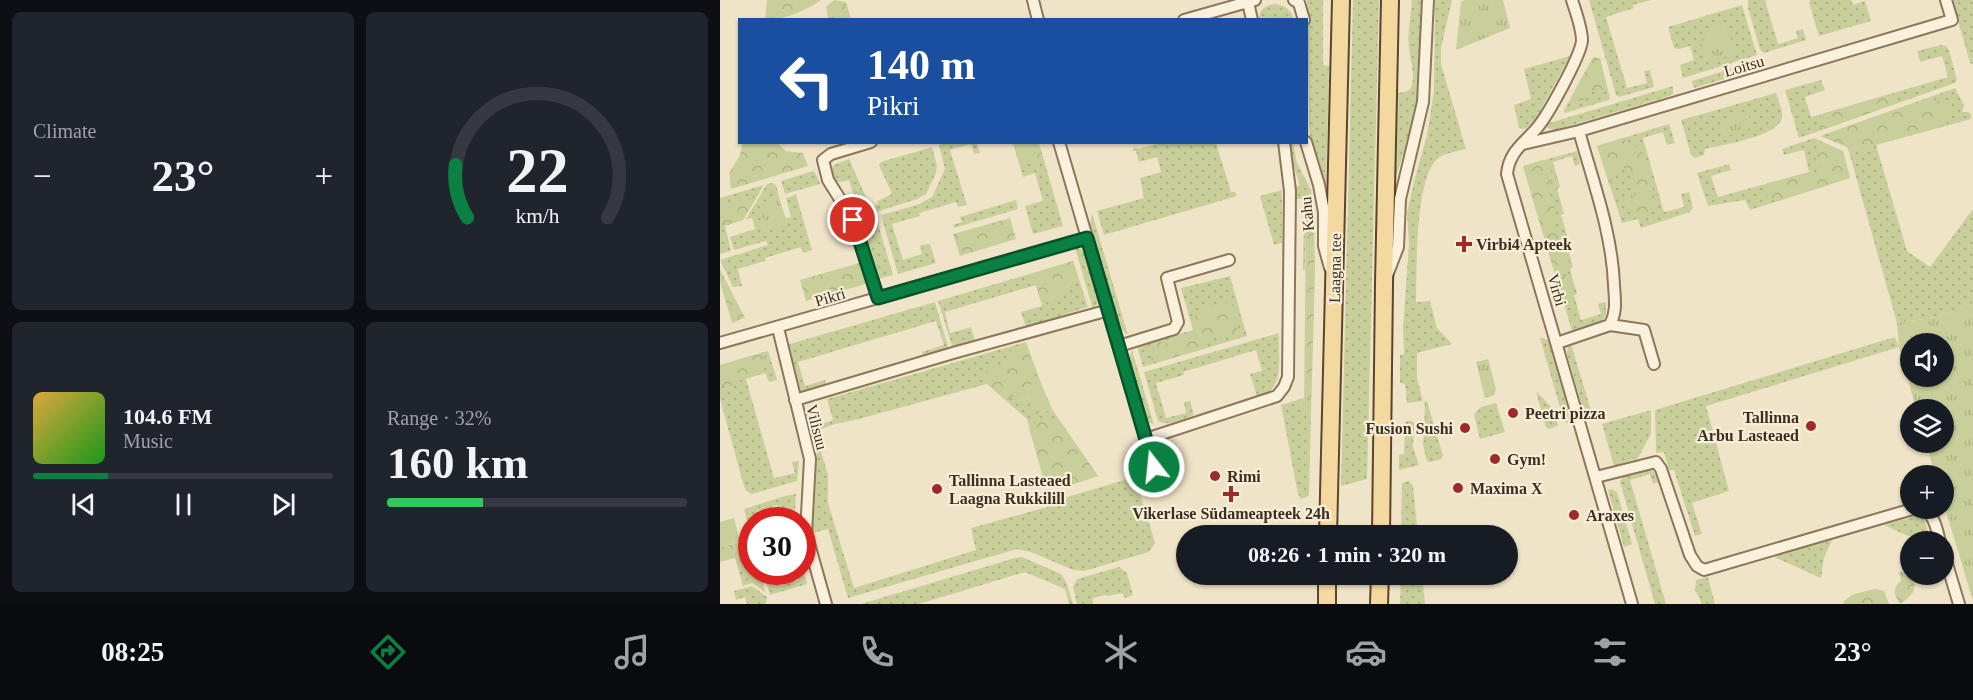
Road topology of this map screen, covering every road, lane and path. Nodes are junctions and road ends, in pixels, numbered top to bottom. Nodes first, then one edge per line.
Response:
1 (1033, 0) edge
2 (1294, 0) edge
3 (1341, 0) edge
4 (1390, 0) edge
5 (1428, 0) edge
6 (1572, 0) edge
7 (1946, 0) edge
8 (1251, 1) edge
9 (1038, 18) edge
10 (1191, 18) edge
11 (1252, 18) edge
12 (1303, 18) edge
13 (1579, 131) junction
14 (864, 144) edge
15 (1060, 144) edge
16 (1284, 144) edge
17 (1307, 144) edge
18 (1523, 144) junction
19 (1087, 238) junction
20 (1229, 260) dead end
21 (1335, 282) junction
22 (1384, 284) junction
23 (878, 298) junction
24 (1109, 310) junction
25 (1610, 325) junction
26 (777, 328) junction
27 (720, 343) edge
28 (1557, 343) junction
29 (1119, 346) junction
30 (1654, 364) dead end
31 (795, 400) junction
32 (1146, 439) junction
33 (1154, 467) dead end
34 (1596, 477) junction
35 (1900, 513) edge
36 (1328, 525) edge
37 (1381, 525) edge
38 (1327, 585) edge
39 (1380, 585) edge
40 (1953, 585) edge
41 (826, 604) edge
42 (1327, 604) edge
43 (1379, 604) edge
44 (1632, 604) edge
45 (1959, 604) edge

1 - 9 street
2 - 12 street
3 - 21 main road, Laagna tee
4 - 22 main road
5 - 22 street
6 - 18 street, Virbi
7 - 13 street, Loitsu
8 - 10 street
8 - 11 street
13 - 18 street, Loitsu
13 - 25 street
14 - 23 street
15 - 19 street
16 - 32 street
17 - 21 street, Kahu
18 - 28 street, Virbi
19 - 23 street, Pikri
19 - 24 street
20 - 29 street
21 - 36 main road, Laagna tee
22 - 37 main road
23 - 26 street, Pikri
24 - 29 street
24 - 31 street
25 - 28 street
25 - 30 street
26 - 27 street, Pikri
26 - 31 street, Vilisuu
28 - 34 street, Virbi
29 - 32 street
31 - 41 street, Vilisuu
32 - 33 street
34 - 35 street
34 - 44 street, Virbi
38 - 42 main road
39 - 43 main road
40 - 45 street

